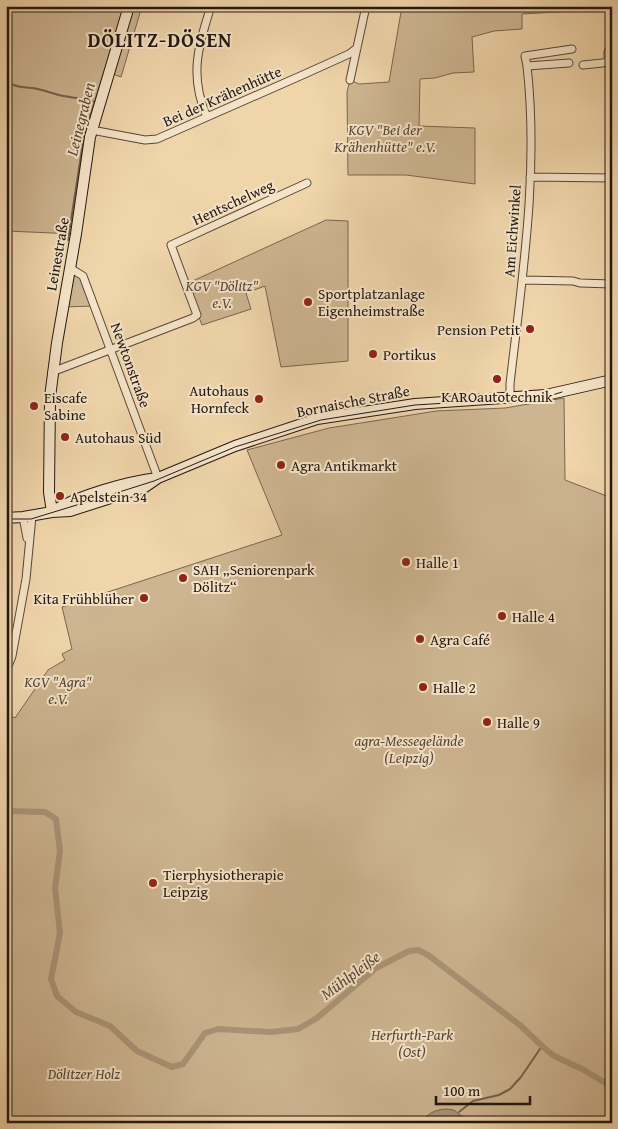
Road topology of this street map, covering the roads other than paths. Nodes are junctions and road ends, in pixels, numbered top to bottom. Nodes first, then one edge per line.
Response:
1 (129, 6) edge
2 (211, 6) edge
3 (366, 6) edge
4 (612, 47) edge
5 (357, 48) junction
6 (572, 49) dead end
7 (610, 62) edge
8 (569, 63) dead end
9 (583, 64) dead end
10 (527, 66) junction
11 (350, 80) dead end
12 (207, 117) junction
13 (92, 128) junction
14 (530, 177) junction
15 (612, 178) edge
16 (307, 183) dead end
17 (70, 268) junction
18 (523, 280) junction
19 (612, 284) edge
20 (111, 350) junction
21 (52, 372) junction
22 (612, 380) edge
23 (510, 398) junction
24 (158, 478) junction
25 (52, 512) junction
26 (28, 517) junction
27 (6, 518) edge
28 (6, 672) edge

1 - 13 main road, Leinestraße
2 - 12 street
3 - 5 street
4 - 7 street
5 - 11 street
5 - 12 street, Bei der Krähenhütte
6 - 10 street
7 - 9 street
8 - 10 street
10 - 14 street, Am Eichwinkel
12 - 13 street, Bei der Krähenhütte
13 - 17 main road, Leinestraße
14 - 15 street
14 - 18 street, Am Eichwinkel
16 - 20 street, Hentschelweg
17 - 20 street, Newtonstraße
17 - 21 main road, Leinestraße
18 - 19 street
18 - 23 street, Am Eichwinkel
20 - 21 street
20 - 24 street, Newtonstraße
21 - 25 main road, Leinestraße
22 - 23 main road, Bornaische Straße
23 - 24 main road, Bornaische Straße
24 - 25 main road, Bornaische Straße
25 - 26 main road, Bornaische Straße
26 - 27 main road, Bornaische Straße
26 - 28 street

